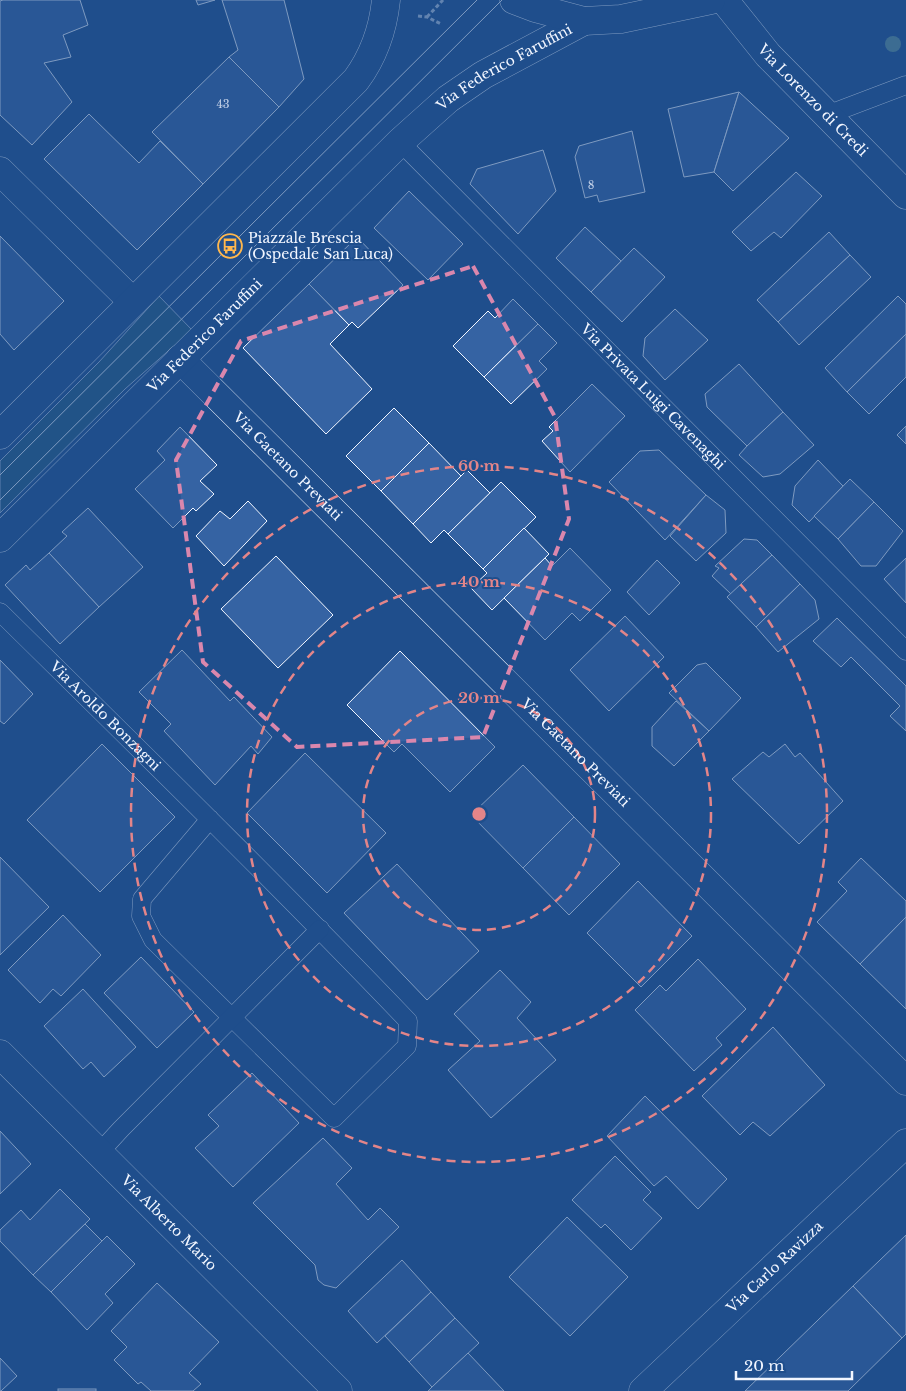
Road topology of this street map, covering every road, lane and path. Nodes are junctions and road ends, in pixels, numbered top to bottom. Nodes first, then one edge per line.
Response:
1 (386, 0) edge
2 (442, 0) edge
3 (514, 0) edge
4 (711, 0) edge
5 (724, 0) edge
6 (584, 21) junction
7 (441, 24) dead end
8 (906, 86) edge
9 (827, 115) junction
10 (400, 142) junction
11 (0, 171) edge
12 (906, 195) edge
13 (133, 302) junction
14 (180, 359) junction
15 (0, 435) edge
16 (0, 538) edge
17 (0, 612) edge
18 (906, 651) edge
19 (210, 819) junction
20 (320, 929) junction
21 (233, 1017) junction
22 (0, 1054) edge
23 (906, 1082) edge
24 (906, 1143) edge
25 (98, 1153) junction
26 (338, 1391) edge
27 (643, 1391) edge

1 - 13 street
2 - 7 path
3 - 6 street
4 - 6 street
5 - 9 street, Via Lorenzo di Credi
6 - 10 street, Via Federico Faruffini
8 - 9 lane
9 - 12 street, Via Lorenzo di Credi
10 - 14 street, Via Federico Faruffini
10 - 18 lane, Via Privata Luigi Cavenaghi
11 - 13 street
13 - 15 street
14 - 16 street, Via Federico Faruffini
14 - 23 street, Via Gaetano Previati
17 - 19 lane, Via Aroldo Bonzagni
19 - 20 lane, Via Aroldo Bonzagni
19 - 21 lane, Via Aroldo Bonzagni
20 - 21 lane
20 - 21 lane, Via Aroldo Bonzagni
21 - 25 lane
22 - 25 street, Via Alberto Mario
24 - 27 street, Via Carlo Ravizza
25 - 26 street, Via Alberto Mario

